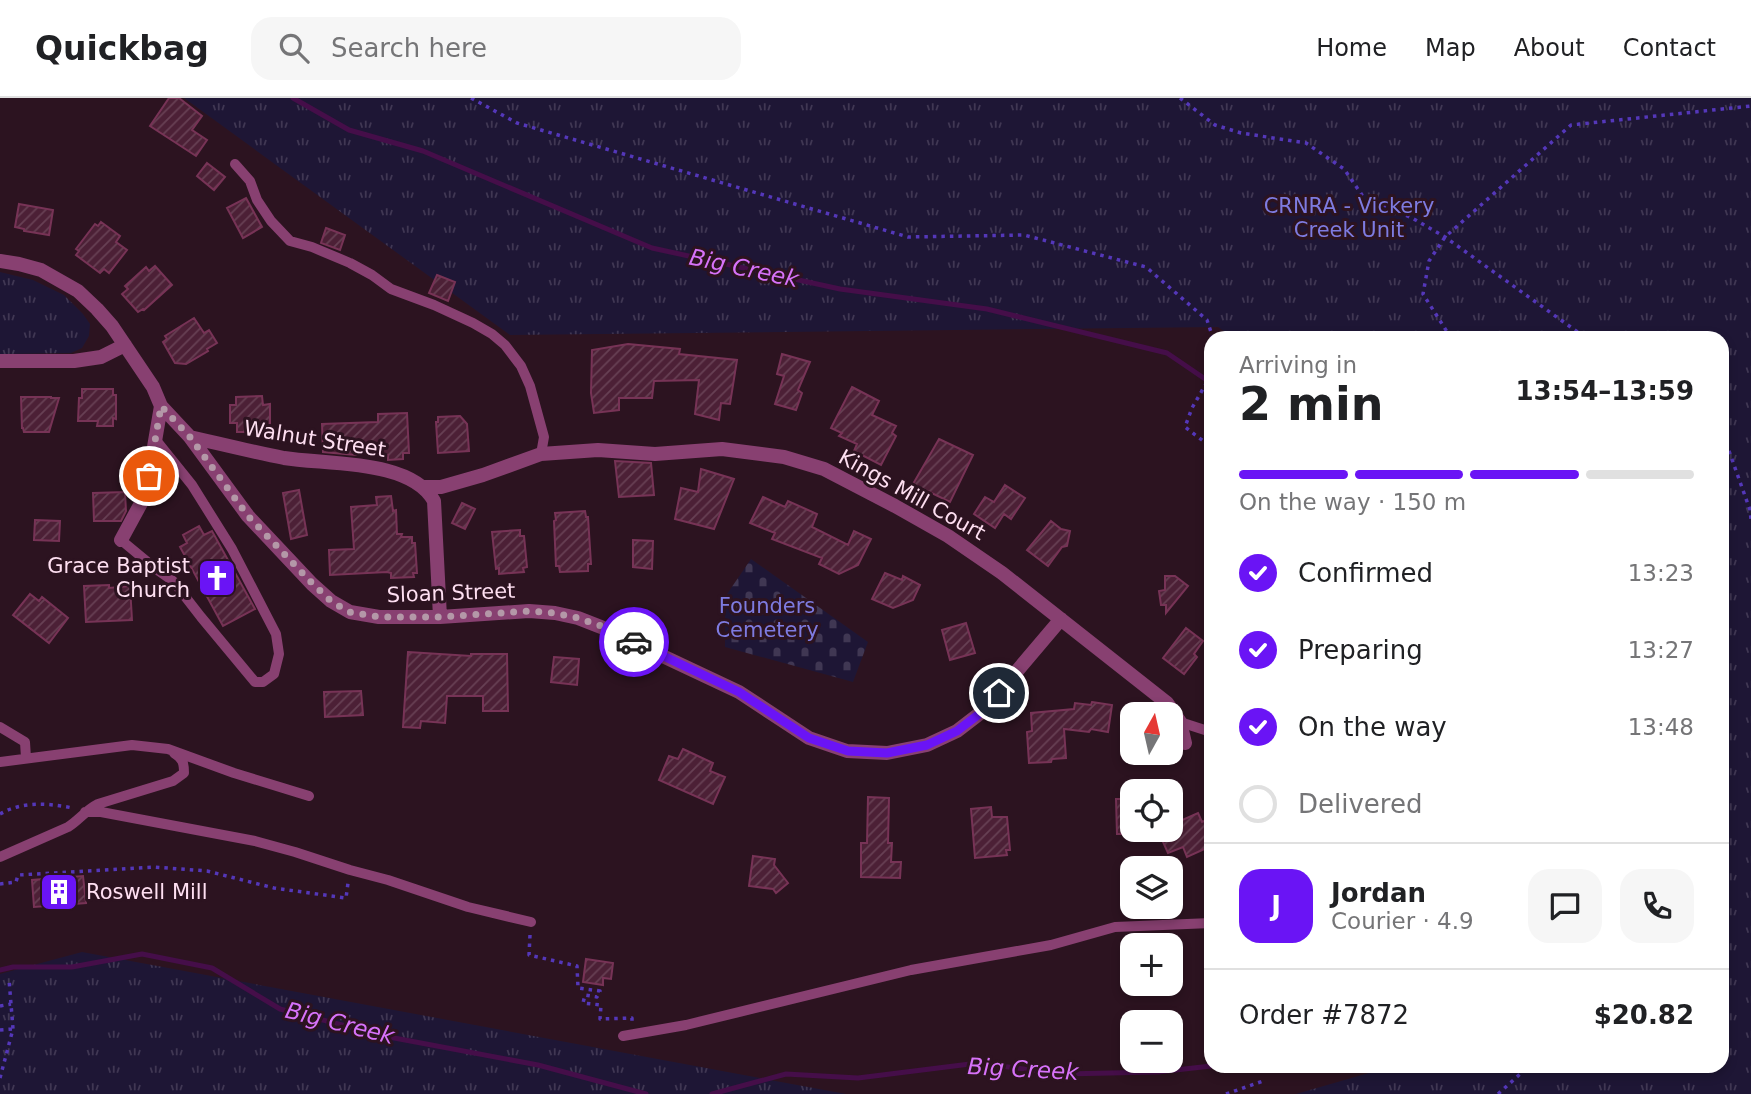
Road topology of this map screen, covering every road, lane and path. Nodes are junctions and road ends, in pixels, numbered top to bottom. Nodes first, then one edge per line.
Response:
1 (471, 98) edge
2 (1180, 98) edge
3 (1751, 106) edge
4 (235, 164) dead end
5 (1445, 237) junction
6 (0, 261) edge
7 (1211, 331) edge
8 (1447, 331) edge
9 (1576, 331) edge
10 (125, 345) junction
11 (0, 361) edge
12 (1204, 387) edge
13 (161, 406) junction
14 (190, 437) junction
15 (155, 439) junction
16 (1204, 442) edge
17 (1729, 452) edge
18 (541, 454) junction
19 (425, 487) junction
20 (1751, 519) edge
21 (121, 540) joint
22 (440, 617) junction
23 (1061, 619) junction
24 (1166, 702) edge
25 (1183, 723) edge
26 (0, 727) edge
27 (1204, 730) edge
28 (1183, 735) edge
29 (1185, 743) dead end
30 (168, 749) junction
31 (26, 758) junction
32 (0, 762) edge
33 (309, 796) dead end
34 (85, 812) junction
35 (0, 814) edge
36 (0, 857) edge
37 (351, 870) junction
38 (0, 884) edge
39 (531, 922) joint
40 (1204, 923) edge
41 (9, 979) dead end
42 (11, 1004) junction
43 (0, 1006) edge
44 (13, 1029) junction
45 (0, 1030) edge
46 (628, 1035) joint
47 (1521, 1073) edge
48 (0, 1078) edge
49 (1266, 1080) dead end
50 (1226, 1094) edge
51 (1498, 1094) edge

1 - 7 path
2 - 5 path
3 - 5 path
4 - 18 lane
5 - 8 path
5 - 9 path
6 - 10 street, Sloan Street
10 - 11 street
10 - 13 street, Sloan Street
12 - 16 path
13 - 14 street, Sloan Street
13 - 15 street
14 - 19 street, Walnut Street
14 - 22 street, Sloan Street
15 - 21 street
15 - 21 lane
17 - 20 path
18 - 19 street, Kings Mill Court
18 - 23 street, Kings Mill Court
19 - 22 street
22 - 23 street, Sloan Street
23 - 24 street, Kings Mill Court
25 - 27 lane
26 - 31 lane
28 - 29 street, Kings Mill Court
30 - 31 lane
30 - 33 lane
30 - 34 lane
31 - 32 lane
34 - 35 path
34 - 36 lane
34 - 37 lane
37 - 38 path
37 - 39 lane
39 - 46 path
40 - 46 lane
41 - 42 path
42 - 43 path
42 - 44 path
44 - 45 path
44 - 48 path
47 - 51 path
49 - 50 path

